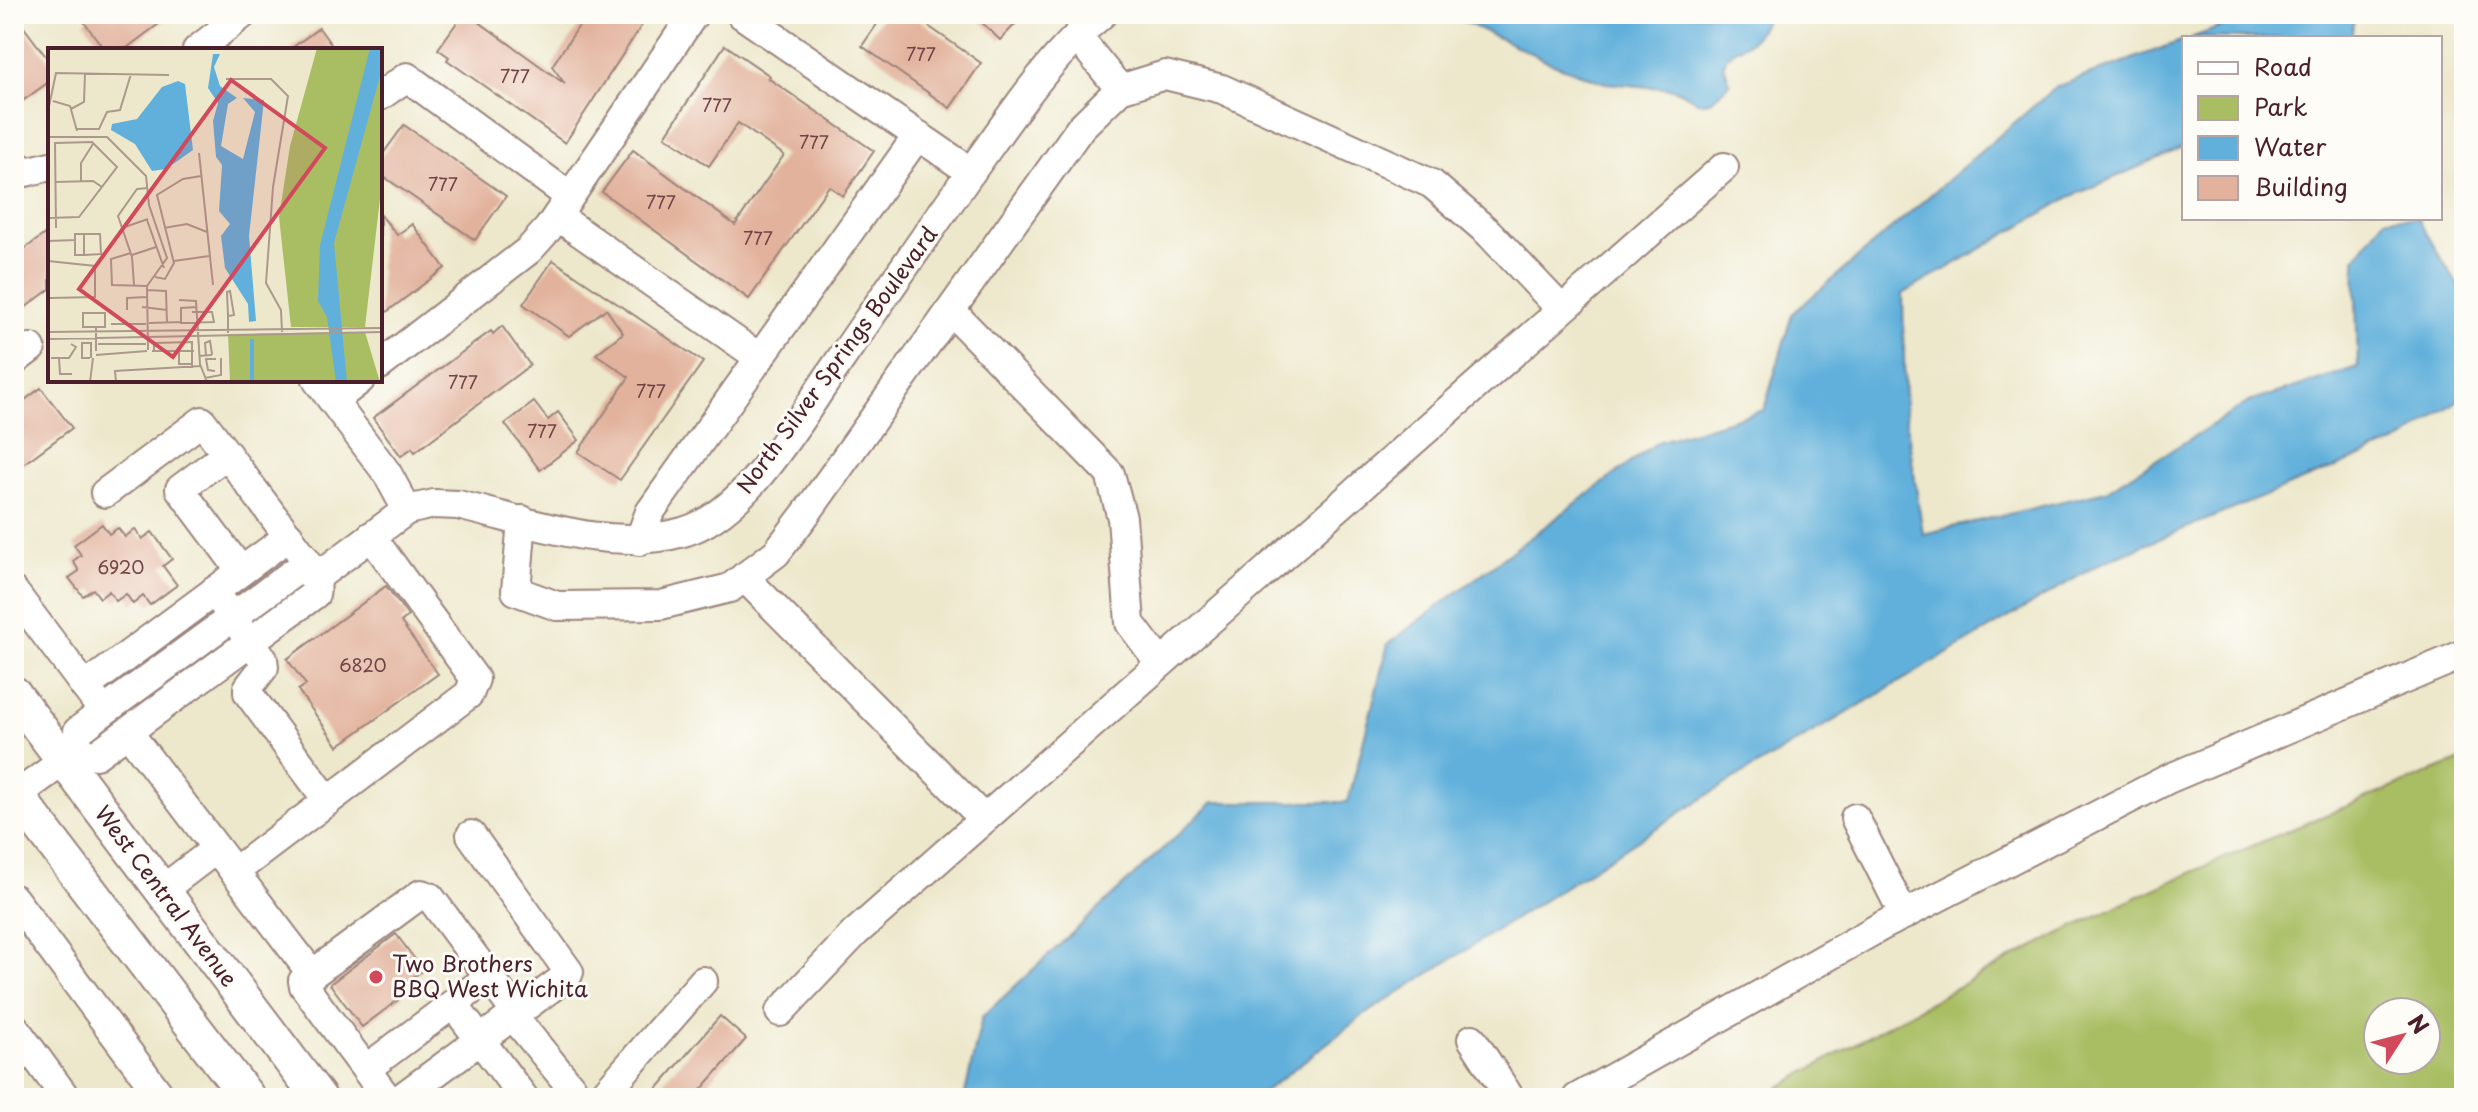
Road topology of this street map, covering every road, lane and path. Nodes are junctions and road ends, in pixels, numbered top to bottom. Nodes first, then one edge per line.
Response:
1 (243, 14) edge
2 (694, 14) edge
3 (741, 14) edge
4 (1102, 14) edge
5 (1077, 36) junction
6 (200, 48) edge
7 (1120, 89) junction
8 (382, 95) edge
9 (918, 135) junction
10 (14, 163) edge
11 (48, 166) edge
12 (1724, 167) dead end
13 (971, 172) junction
14 (563, 206) junction
15 (1561, 309) junction
16 (951, 311) junction
17 (760, 358) junction
18 (382, 363) edge
19 (353, 382) edge
20 (325, 390) edge
21 (227, 454) junction
22 (105, 493) dead end
23 (407, 510) junction
24 (522, 520) junction
25 (289, 536) junction
26 (371, 536) junction
27 (639, 541) junction
28 (241, 571) junction
29 (318, 576) junction
30 (744, 577) junction
31 (214, 591) junction
32 (14, 592) edge
33 (233, 617) junction
34 (251, 641) junction
35 (2464, 654) edge
36 (1160, 663) junction
37 (85, 687) junction
38 (14, 694) edge
39 (103, 712) junction
40 (128, 732) junction
41 (70, 756) junction
42 (15, 795) edge
43 (328, 801) junction
44 (1855, 818) dead end
45 (984, 819) junction
46 (471, 835) dead end
47 (216, 849) junction
48 (234, 872) junction
49 (162, 890) junction
50 (14, 899) edge
51 (1904, 915) junction
52 (312, 974) junction
53 (489, 977) junction
54 (703, 981) dead end
55 (453, 1004) junction
56 (780, 1012) dead end
57 (514, 1014) junction
58 (14, 1027) edge
59 (1472, 1039) dead end
60 (480, 1040) junction
61 (366, 1069) junction
62 (66, 1098) edge
63 (162, 1098) edge
64 (248, 1098) edge
65 (319, 1098) edge
66 (387, 1098) edge
67 (401, 1098) edge
68 (524, 1098) edge
69 (580, 1098) edge
70 (601, 1098) edge
71 (1510, 1098) edge
72 (1577, 1098) edge

1 - 6 street
2 - 14 street
3 - 9 street
4 - 5 street, North Silver Springs Boulevard
5 - 7 street
5 - 13 street, North Silver Springs Boulevard
7 - 15 street
7 - 16 street
8 - 14 street
9 - 13 street
9 - 17 street
10 - 11 street
12 - 15 street
13 - 27 street, North Silver Springs Boulevard
14 - 17 street
14 - 18 street
15 - 36 street
16 - 30 street
16 - 36 street
17 - 27 street
19 - 20 street
20 - 23 street
21 - 22 street
21 - 25 street
21 - 28 street
23 - 24 street, North Silver Springs Boulevard
23 - 26 street, North Silver Springs Boulevard
24 - 27 street, North Silver Springs Boulevard
24 - 30 street
25 - 28 street
25 - 29 street
26 - 29 street, North Silver Springs Boulevard
26 - 43 street
28 - 31 street
29 - 33 street, North Silver Springs Boulevard
29 - 34 street, North Silver Springs Boulevard
30 - 45 street
31 - 33 street
31 - 37 street
32 - 37 street
33 - 34 street
33 - 39 street, North Silver Springs Boulevard
34 - 40 street, North Silver Springs Boulevard
34 - 43 street
35 - 51 street
36 - 45 street
37 - 39 street
38 - 41 main road, West Central Avenue
39 - 41 street, North Silver Springs Boulevard
40 - 41 street, North Silver Springs Boulevard
40 - 47 street
41 - 42 street, North Silver Springs Boulevard
41 - 49 main road, West Central Avenue
42 - 64 main road
43 - 48 street
44 - 51 street
45 - 56 street
46 - 57 street
47 - 48 street
47 - 49 street
48 - 52 street
49 - 65 main road, West Central Avenue
50 - 63 street
51 - 72 street
52 - 53 street
52 - 61 street
53 - 55 street
53 - 57 street
54 - 70 street
55 - 60 street
55 - 61 street
57 - 60 street
57 - 69 street
58 - 62 street
59 - 71 street
60 - 67 street
60 - 68 street
61 - 66 street

